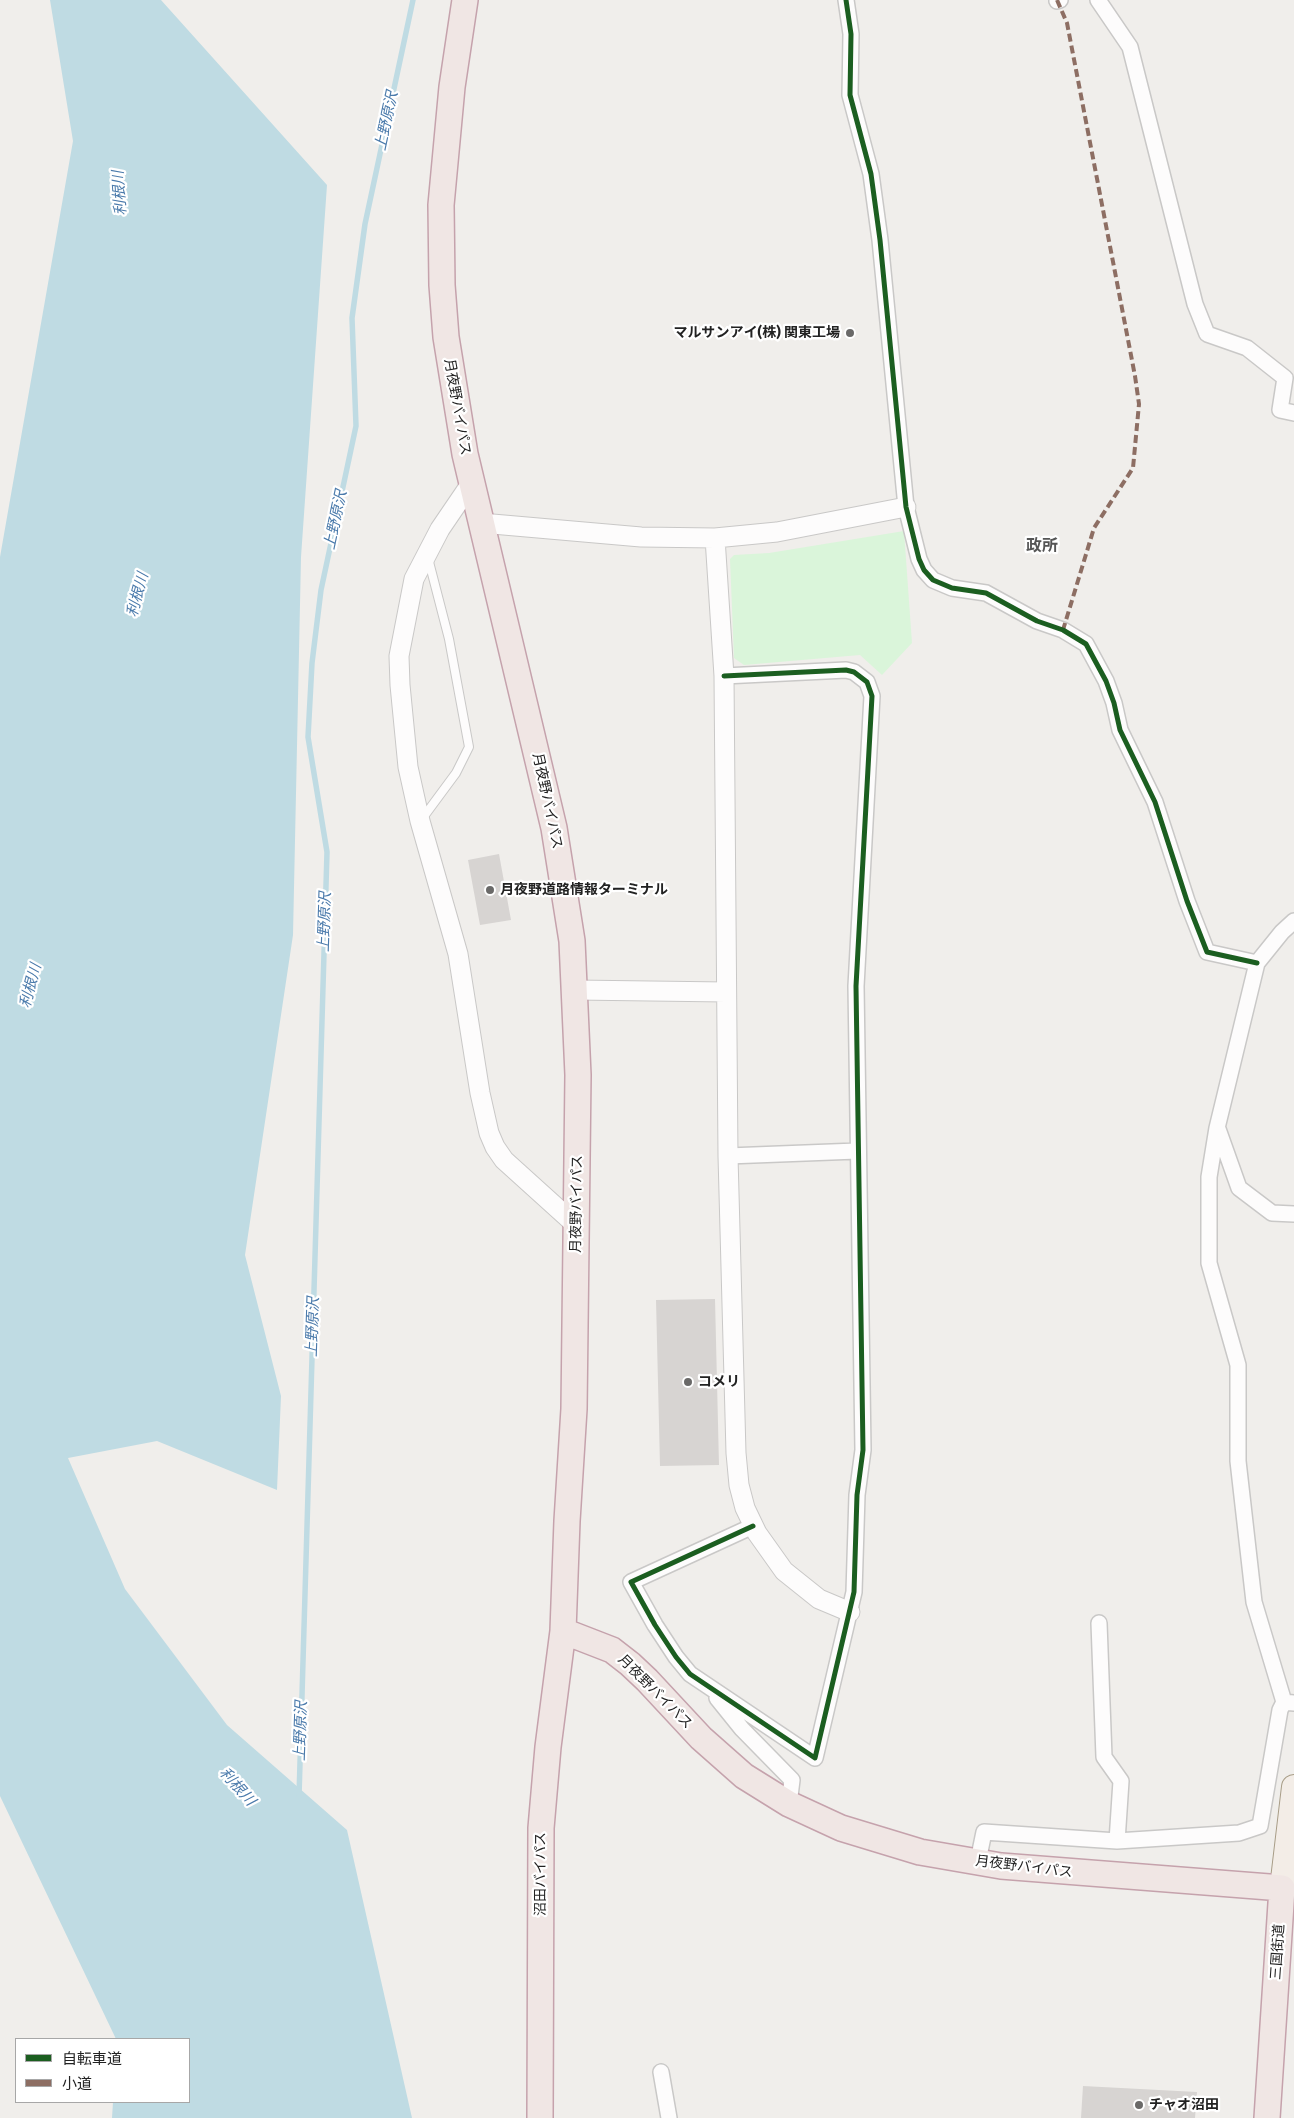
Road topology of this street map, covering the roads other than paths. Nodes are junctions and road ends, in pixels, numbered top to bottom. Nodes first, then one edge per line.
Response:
1 (465, 0) edge
2 (846, 0) edge
3 (1098, 0) edge
4 (1294, 413) edge
5 (472, 482) junction
6 (906, 507) junction
7 (482, 523) junction
8 (715, 538) junction
9 (427, 552) junction
10 (724, 676) junction
11 (420, 821) junction
12 (1294, 921) edge
13 (1257, 963) junction
14 (575, 990) junction
15 (726, 992) junction
16 (1217, 1128) junction
17 (857, 1151) junction
18 (728, 1156) junction
19 (1294, 1214) edge
20 (577, 1226) junction
21 (753, 1526) junction
22 (850, 1612) junction
23 (1099, 1623) dead end
24 (563, 1630) junction
25 (709, 1687) junction
26 (1289, 1702) edge
27 (1294, 1787) edge
28 (789, 1804) junction
29 (1292, 1817) edge
30 (1117, 1841) junction
31 (978, 1862) junction
32 (1282, 1888) junction
33 (660, 2072) dead end
34 (540, 2118) edge
35 (669, 2118) edge
36 (1267, 2118) edge

1 - 5 highway, 月夜野バイパス
2 - 6 street
3 - 4 street
5 - 7 highway, 月夜野バイパス
5 - 9 street
6 - 8 street
6 - 13 street
7 - 8 street
7 - 14 highway, 月夜野バイパス
8 - 10 street
9 - 11 street
9 - 11 lane
10 - 15 street
10 - 17 street
11 - 20 street
12 - 13 street
13 - 16 street
14 - 15 street
14 - 20 highway, 月夜野バイパス
15 - 18 street
16 - 19 street
16 - 26 street
17 - 18 street
17 - 22 street
18 - 21 street
20 - 24 highway, 月夜野バイパス
21 - 22 street
21 - 25 street
22 - 25 street
23 - 30 street
24 - 28 highway, 月夜野バイパス
24 - 34 highway, 沼田バイパス
25 - 28 street
26 - 30 street
27 - 29 main road, 三国街道
28 - 31 highway, 月夜野バイパス
29 - 32 main road, 三国街道
30 - 31 street
31 - 32 highway, 月夜野バイパス
32 - 36 highway, 三国街道
33 - 35 street

